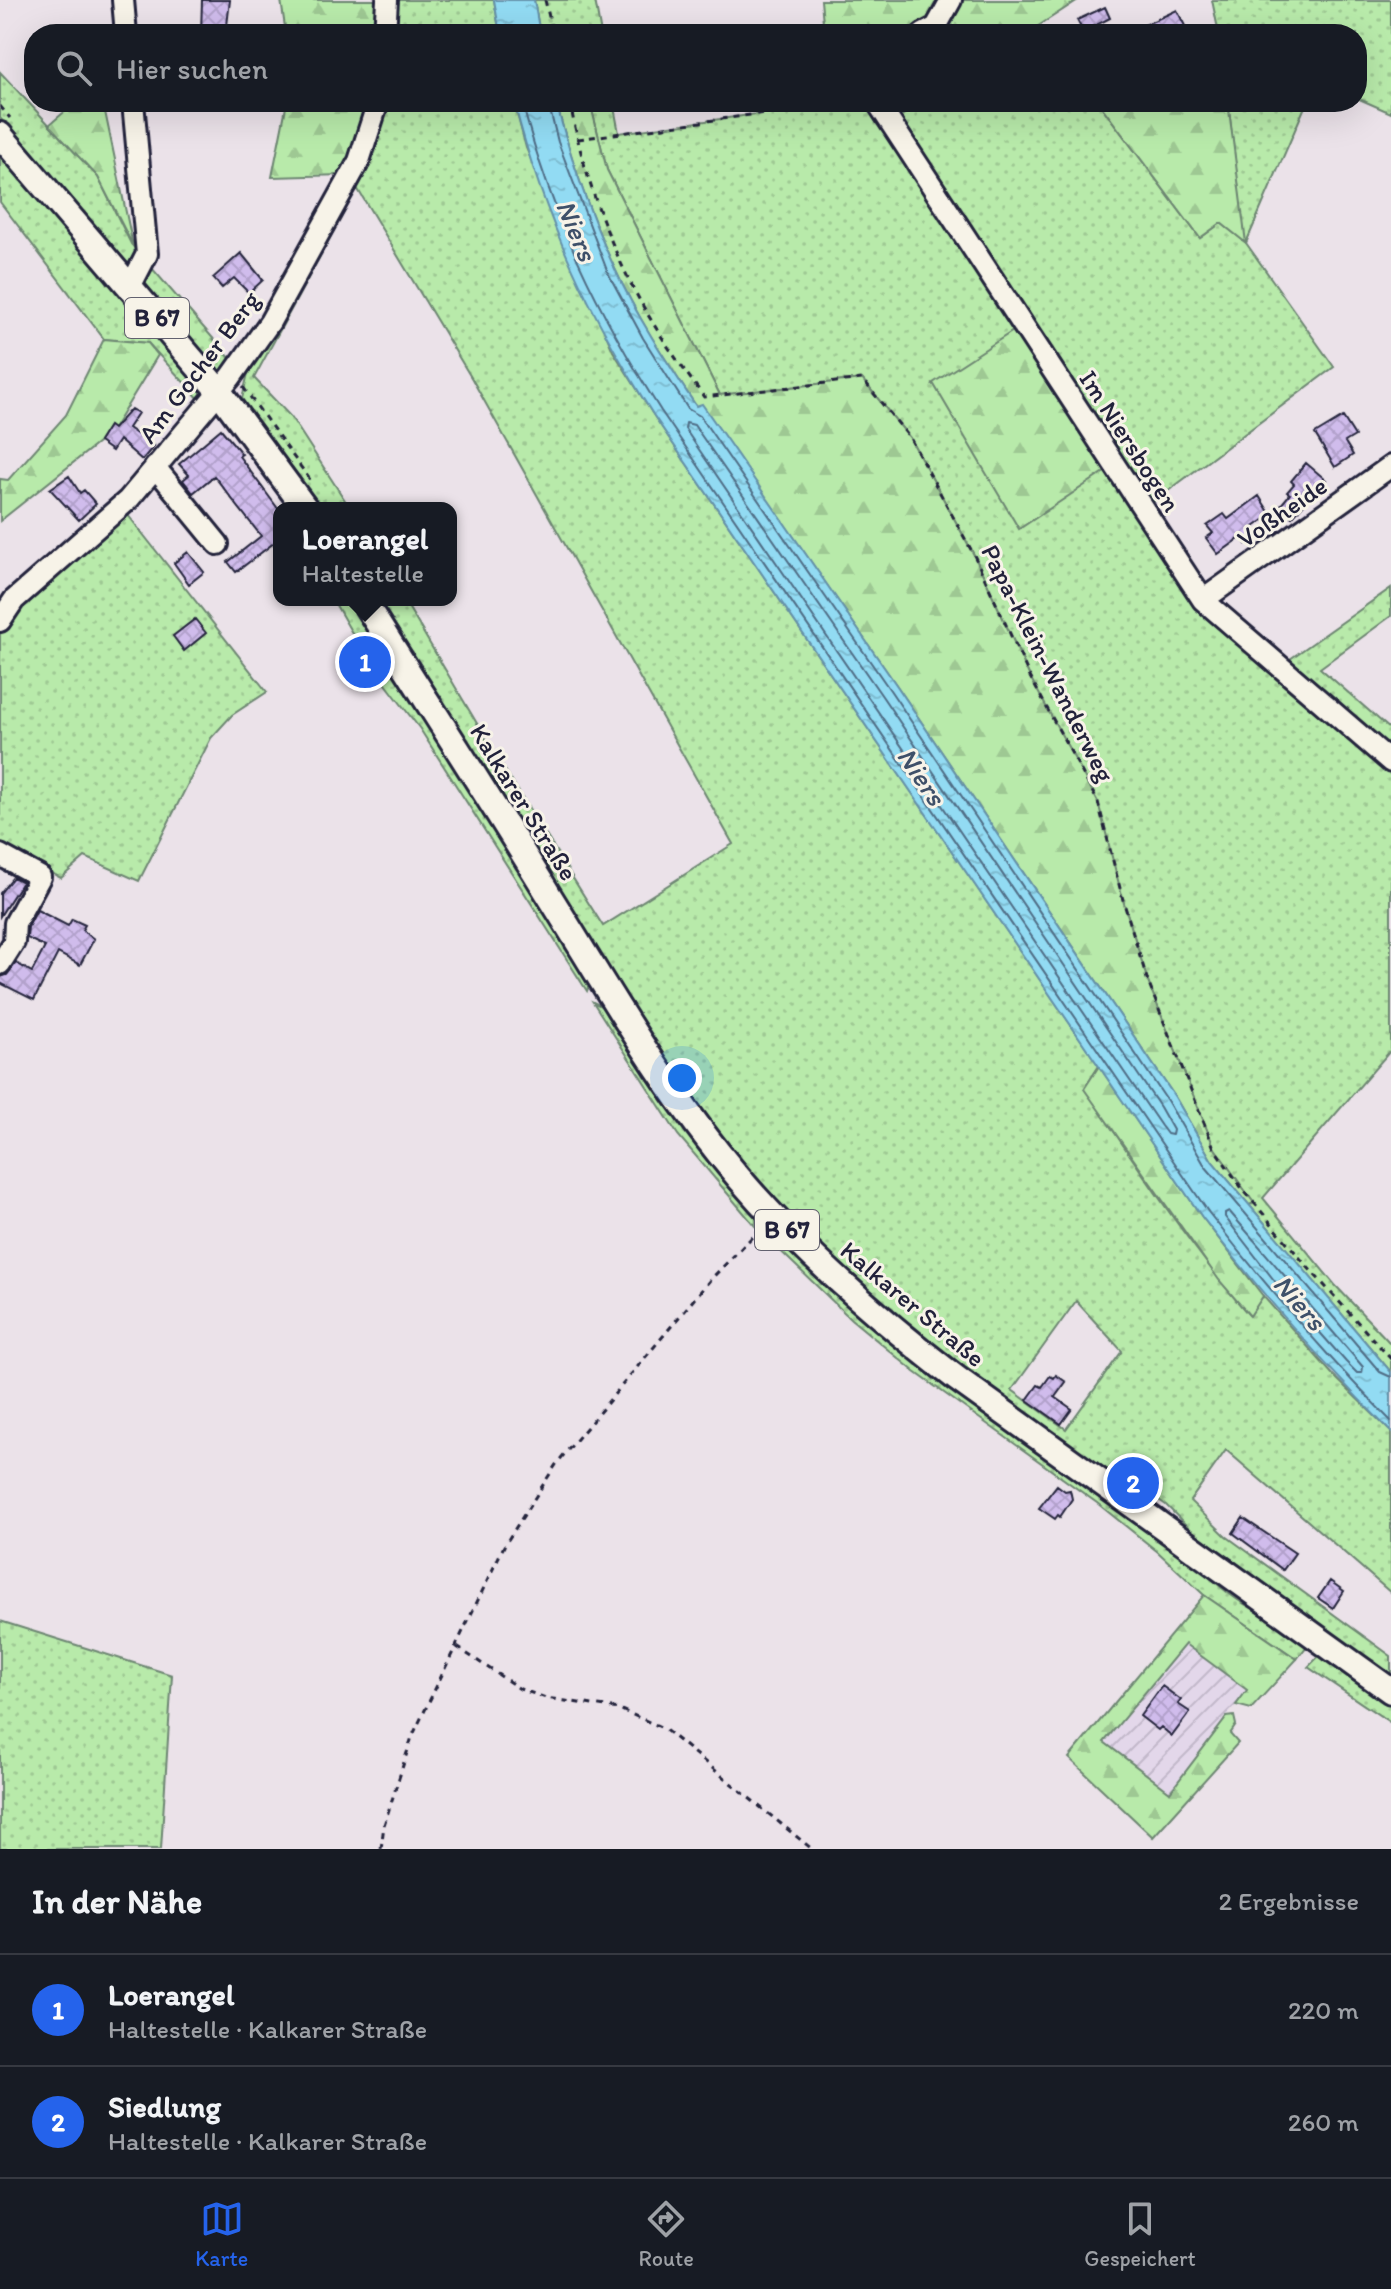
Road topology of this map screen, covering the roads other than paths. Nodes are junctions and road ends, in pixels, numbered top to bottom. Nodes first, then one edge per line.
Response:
1 (123, 0) edge
2 (387, 0) edge
3 (951, 0) edge
4 (125, 24) edge
5 (386, 24) edge
6 (938, 24) edge
7 (134, 112) edge
8 (375, 112) edge
9 (884, 112) edge
10 (0, 135) edge
11 (130, 287) junction
12 (225, 384) junction
13 (1391, 466) edge
14 (155, 467) junction
15 (301, 502) edge
16 (218, 544) dead end
17 (1203, 600) junction
18 (367, 606) edge
19 (0, 621) edge
20 (1391, 762) edge
21 (0, 855) edge
22 (0, 964) edge
23 (1391, 1691) edge

1 - 4 street
2 - 5 street
3 - 6 street
7 - 11 street
8 - 12 street, Am Gocher Berg
9 - 17 street, Im Niersbogen
10 - 11 main road, B 67
11 - 12 main road, B 67
12 - 14 street, Am Gocher Berg
12 - 15 main road, B 67
13 - 17 street, Voßheide
14 - 16 street
14 - 19 street, Am Gocher Berg
17 - 20 street, Im Niersbogen
18 - 23 main road, Kalkarer Straße / B 67
21 - 22 street

